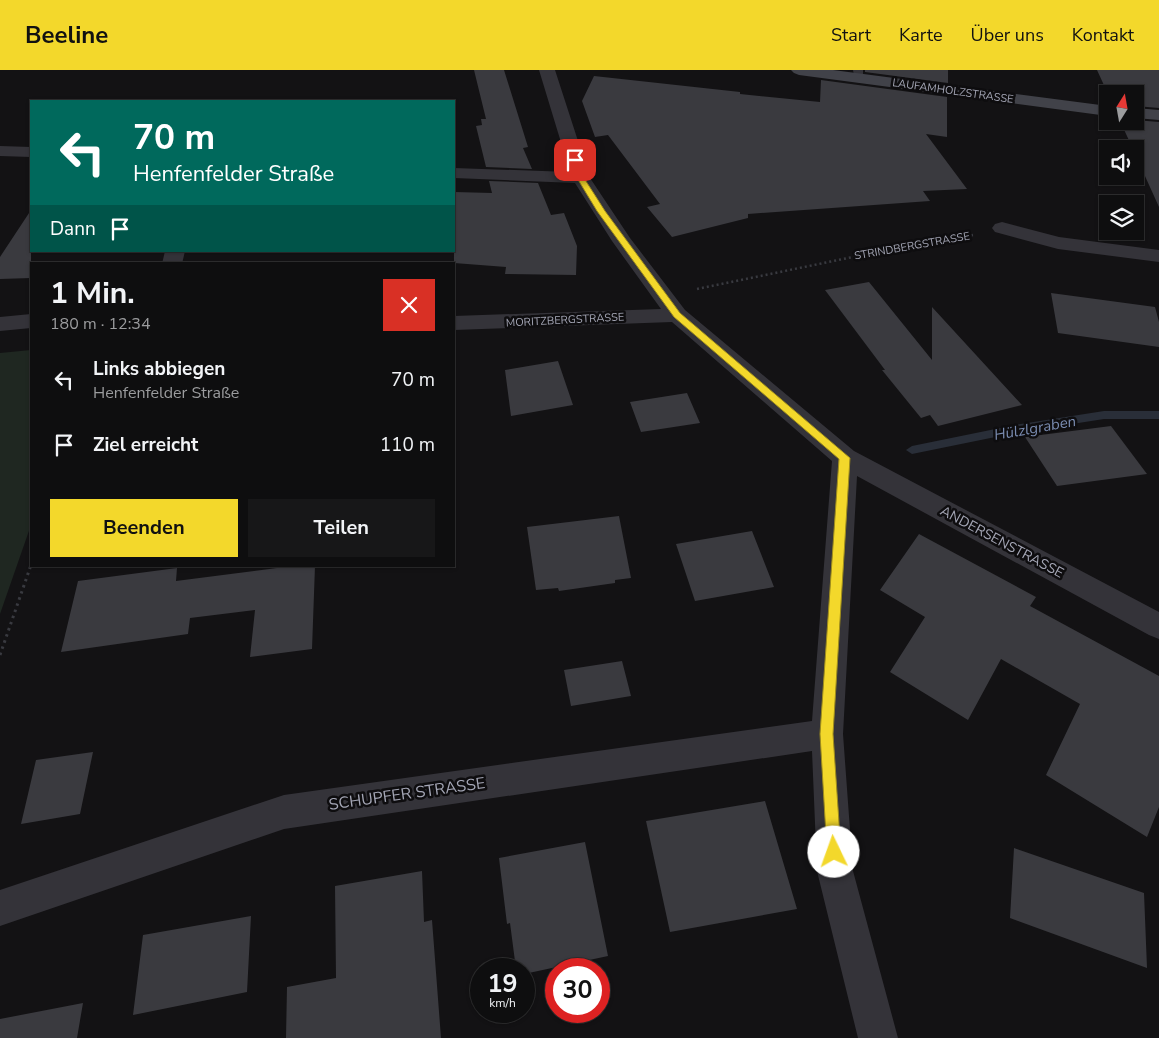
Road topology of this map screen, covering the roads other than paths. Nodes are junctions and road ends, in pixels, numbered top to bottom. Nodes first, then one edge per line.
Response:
1 (547, 70) edge
2 (799, 70) edge
3 (858, 74) edge
4 (1099, 110) edge
5 (1144, 114) edge
6 (1159, 115) edge
7 (0, 151) edge
8 (30, 152) edge
9 (455, 172) edge
10 (581, 178) junction
11 (1002, 228) road end
12 (1159, 256) edge
13 (677, 315) junction
14 (30, 321) edge
15 (455, 323) edge
16 (0, 324) edge
17 (845, 458) junction
18 (1159, 626) edge
19 (827, 734) junction
20 (0, 908) edge
21 (878, 1038) edge

1 - 10 street, ANDERSENSTRASSE
2 - 3 main road, LAUFAMHOLZSTRASSE
3 - 4 main road, LAUFAMHOLZSTRASSE
5 - 6 main road
7 - 8 street
9 - 10 street
10 - 13 street, ANDERSENSTRASSE
11 - 12 street
13 - 15 street, MORITZBERGSTRASSE
13 - 17 street, ANDERSENSTRASSE
14 - 16 street
17 - 18 street, ANDERSENSTRASSE
17 - 19 street
19 - 20 street, SCHUPFER STRASSE
19 - 21 street

